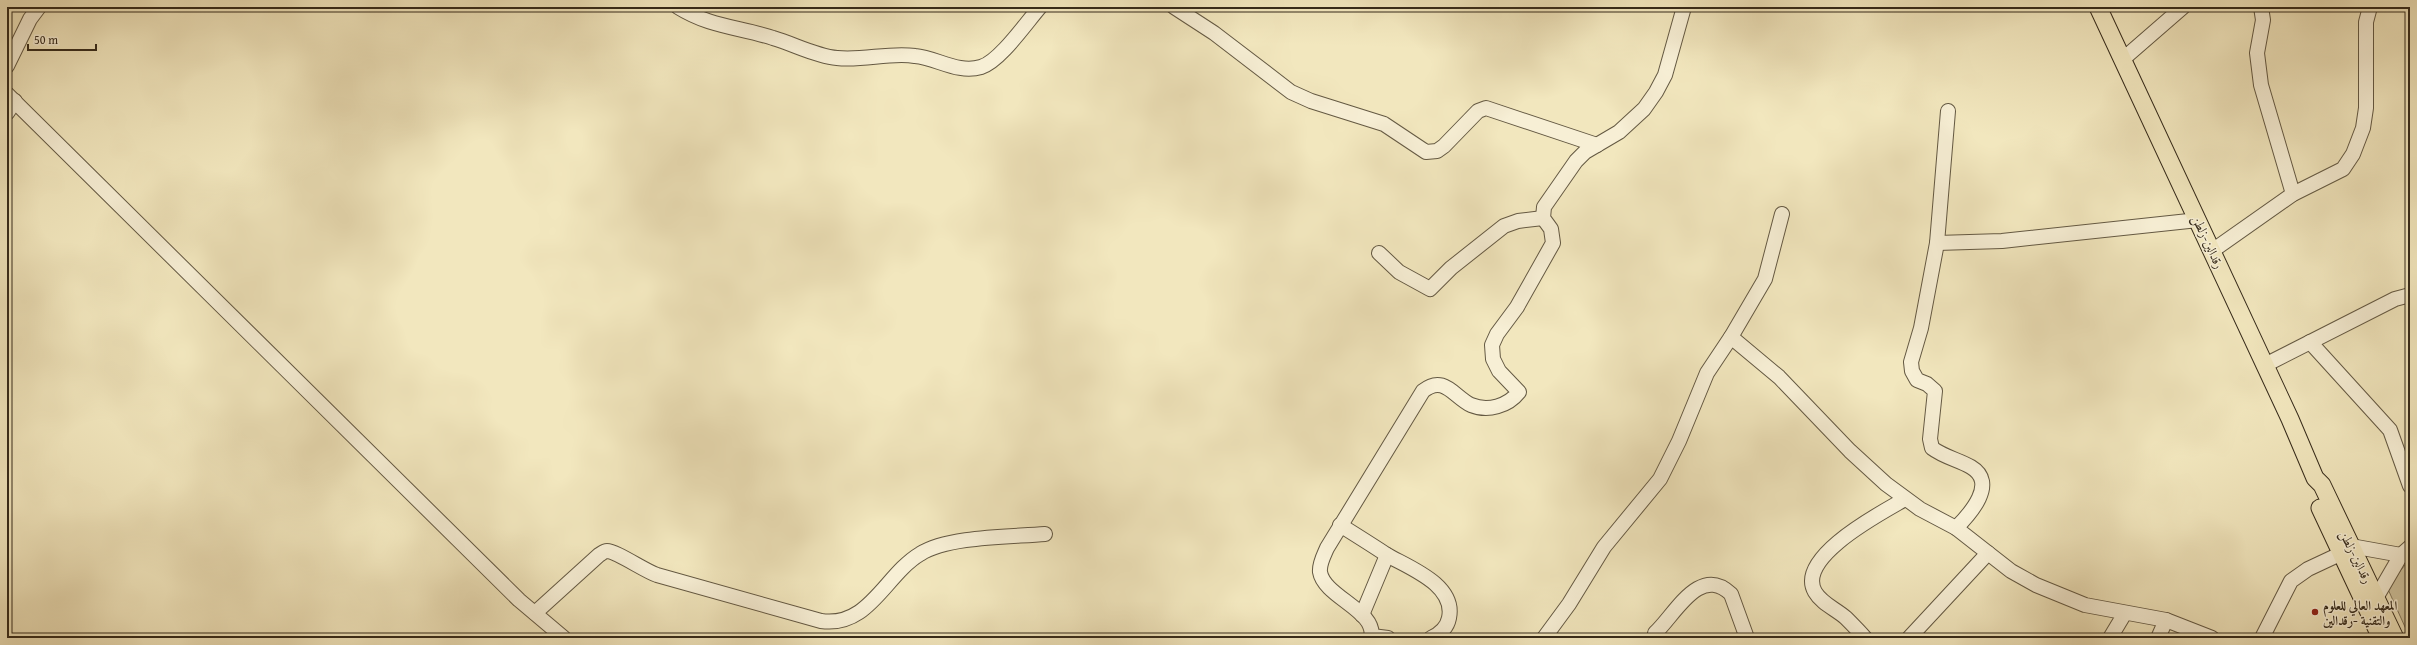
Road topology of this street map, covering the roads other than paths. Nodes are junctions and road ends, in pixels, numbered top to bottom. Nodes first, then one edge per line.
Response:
1 (39, 7) edge
2 (678, 7) edge
3 (1040, 7) edge
4 (1174, 7) edge
5 (1684, 7) edge
6 (2098, 7) edge
7 (2183, 7) edge
8 (2261, 7) edge
9 (2370, 7) edge
10 (2122, 60) junction
11 (7, 66) edge
12 (11, 98) edge
13 (1948, 111) dead end
14 (7, 113) edge
15 (1597, 145) junction
16 (2293, 194) junction
17 (1782, 214) dead end
18 (1543, 218) junction
19 (2198, 220) junction
20 (1937, 244) junction
21 (2212, 251) junction
22 (1379, 253) dead end
23 (2410, 296) edge
24 (1732, 338) junction
25 (2310, 342) junction
26 (2265, 365) junction
27 (2410, 486) edge
28 (1905, 499) junction
29 (1340, 525) junction
30 (1956, 528) junction
31 (1045, 534) dead end
32 (2346, 550) junction
33 (2406, 551) edge
34 (1988, 553) junction
35 (1387, 555) junction
36 (2376, 598) junction
37 (534, 613) junction
38 (2126, 613) junction
39 (1362, 615) junction
40 (2166, 620) junction
41 (1655, 633) dead end
42 (1372, 637) edge
43 (564, 638) edge
44 (1388, 638) edge
45 (1432, 638) edge
46 (1544, 638) edge
47 (1747, 638) edge
48 (1865, 638) edge
49 (1909, 638) edge
50 (2110, 638) edge
51 (2158, 638) edge
52 (2212, 638) edge
53 (2262, 638) edge
54 (2381, 638) edge
55 (2395, 638) edge

1 - 11 street
2 - 3 street
4 - 15 street
5 - 15 street
6 - 10 main road, رقدالين-زلطن
7 - 10 street
8 - 16 street
9 - 16 street
10 - 19 main road, رقدالين-زلطن
12 - 14 street
12 - 37 street
13 - 20 street
15 - 18 street
16 - 21 street
17 - 24 street
18 - 22 street
18 - 29 street
19 - 20 street
19 - 21 main road, رقدالين-زلطن
20 - 30 street
21 - 26 main road, رقدالين-زلطن
23 - 25 street
24 - 28 street
24 - 46 street
25 - 26 street
25 - 27 street
26 - 32 main road, رقدالين-زلطن
28 - 30 street
28 - 48 street
29 - 35 street
29 - 39 street
30 - 34 street
31 - 37 street
32 - 33 street
32 - 36 main road, رقدالين-زلطن
32 - 53 street
32 - 54 main road, رقدالين-زلطن
33 - 36 street
34 - 38 street
34 - 49 street
35 - 39 street
35 - 45 street
36 - 55 main road, رقدالين-زلطن
37 - 43 street
38 - 40 street
38 - 50 street
39 - 42 street
40 - 51 street
40 - 52 street
41 - 47 street
42 - 44 street

